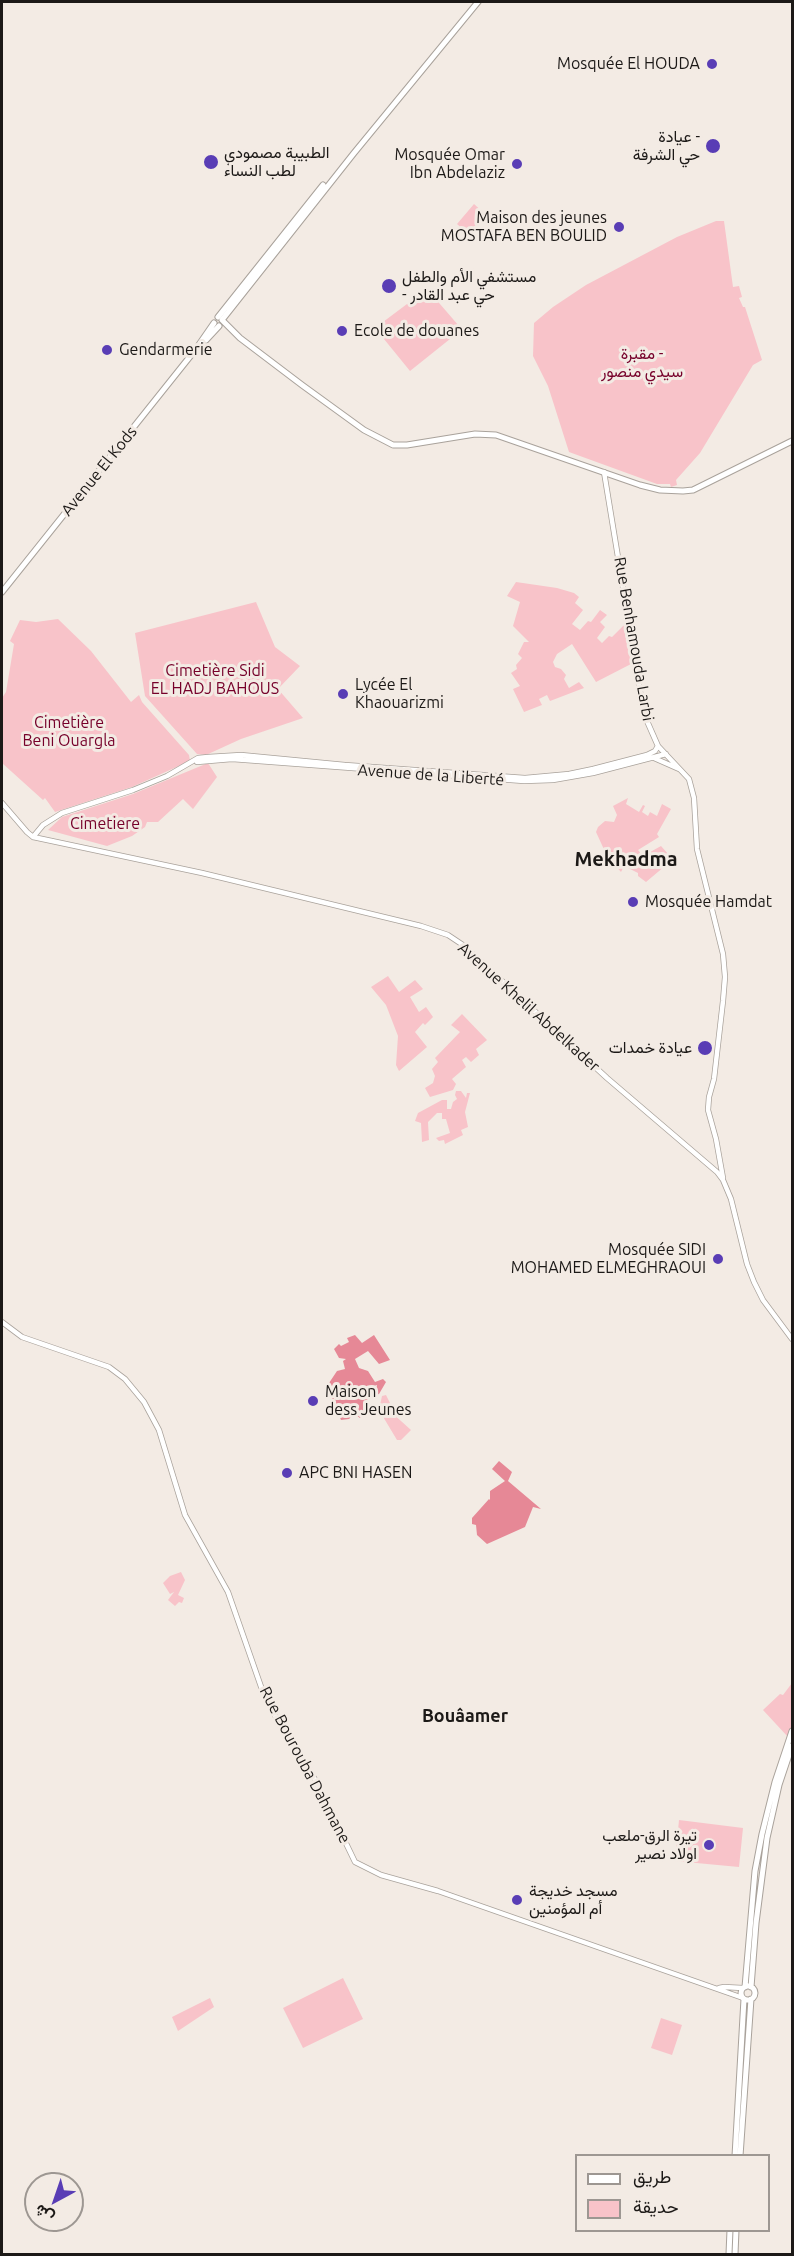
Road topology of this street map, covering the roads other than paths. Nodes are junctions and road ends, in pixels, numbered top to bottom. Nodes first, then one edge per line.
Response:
1 (476, 2) edge
2 (460, 24) junction
3 (466, 29) dead end
4 (390, 109) junction
5 (219, 322) junction
6 (792, 441) edge
7 (604, 472) junction
8 (2, 592) edge
9 (658, 746) junction
10 (666, 754) junction
11 (654, 758) junction
12 (194, 762) junction
13 (681, 769) junction
14 (2, 803) edge
15 (33, 837) junction
16 (723, 1180) junction
17 (2, 1322) edge
18 (792, 1339) edge
19 (792, 1731) edge
20 (792, 1746) edge
21 (746, 1987) junction
22 (719, 1988) junction
23 (746, 1999) junction
24 (735, 2154) edge
25 (741, 2154) edge
26 (730, 2232) edge
27 (736, 2232) edge
28 (729, 2254) edge
29 (735, 2254) edge

1 - 2 main road
1 - 4 main road
2 - 3 main road
2 - 4 main road
4 - 5 main road, Avenue El Kods
5 - 7 main road
5 - 8 main road, Avenue El Kods
6 - 7 main road
7 - 9 street, Rue Benhamouda Larbi
9 - 10 street, Rue Benhamouda Larbi
9 - 12 street, Avenue de la Liberté
10 - 11 street, Avenue de la Liberté
10 - 13 street, Rue Benhamouda Larbi
11 - 12 street, Avenue de la Liberté
11 - 13 street
12 - 15 street, Avenue de la Liberté
13 - 16 street, Rue Benhamouda Larbi
14 - 15 street
15 - 16 street, Avenue Khelil Abdelkader
16 - 18 street, Avenue Khelil Abdelkader
17 - 22 street, Rue Bourouba Dahmane
19 - 21 main road
20 - 21 main road
21 - 22 street
21 - 23 main road
21 - 23 main road
22 - 23 street, Rue Bourouba Dahmane
23 - 24 main road
23 - 25 main road
26 - 28 main road
27 - 29 main road

